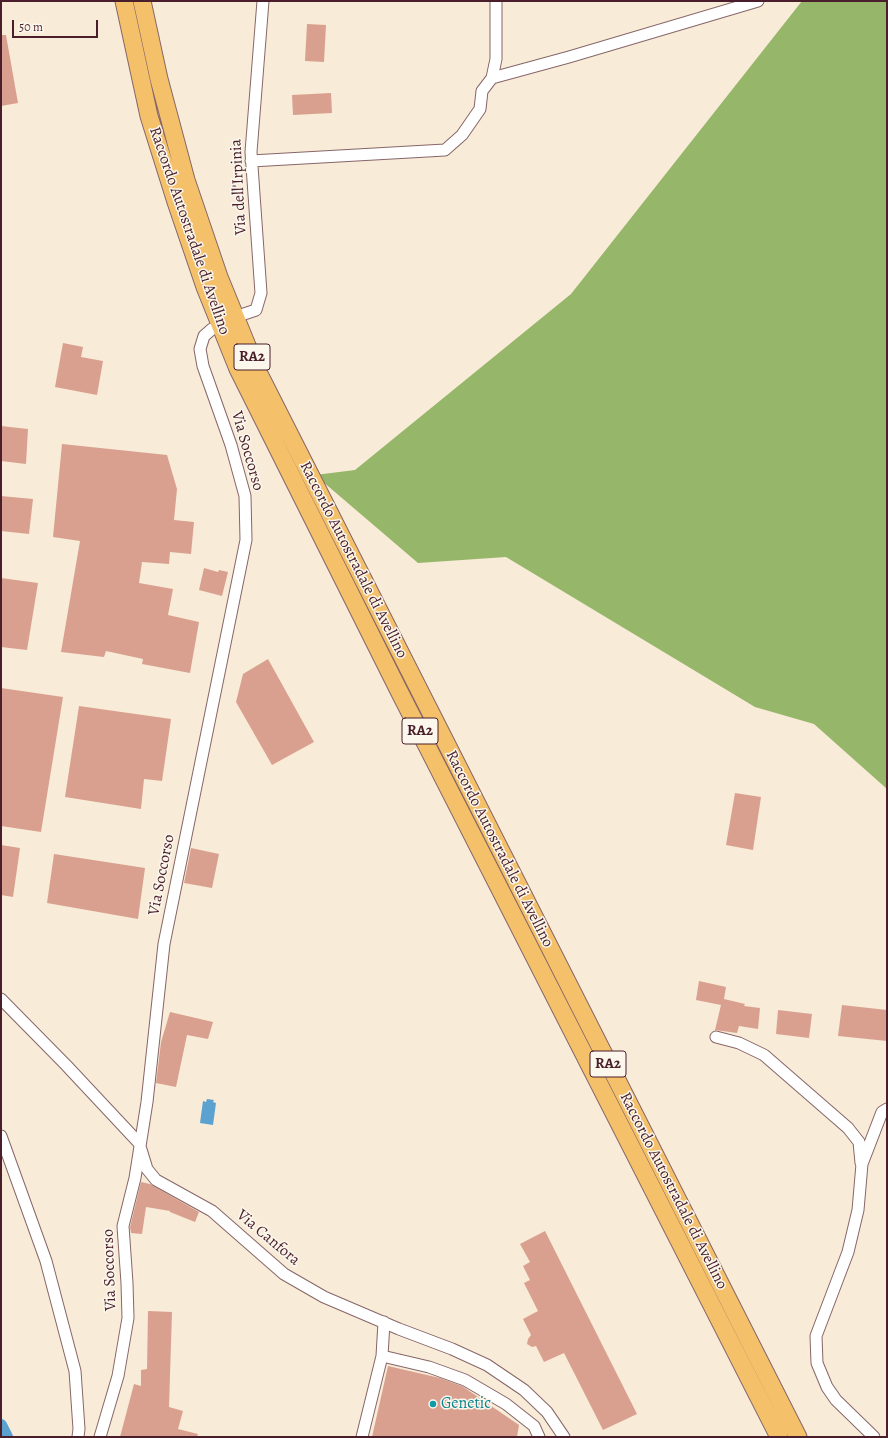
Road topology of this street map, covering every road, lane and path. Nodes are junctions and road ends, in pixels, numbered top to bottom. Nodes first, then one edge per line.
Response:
1 (124, 1) edge
2 (142, 1) edge
3 (263, 1) edge
4 (496, 1) edge
5 (758, 1) edge
6 (492, 78) junction
7 (251, 161) junction
8 (244, 314) dead end
9 (212, 329) dead end
10 (1, 999) edge
11 (716, 1037) dead end
12 (887, 1109) edge
13 (1, 1136) edge
14 (140, 1143) junction
15 (862, 1164) junction
16 (384, 1322) junction
17 (382, 1356) junction
18 (78, 1437) edge
19 (100, 1437) edge
20 (362, 1437) edge
21 (539, 1437) edge
22 (564, 1437) edge
23 (778, 1437) edge
24 (798, 1437) edge
25 (874, 1437) edge

1 - 23 highway, Raccordo Autostradale di Avellino / RA2
2 - 24 highway, Raccordo Autostradale di Avellino / RA2
3 - 7 street, Via dell'Irpinia
4 - 6 street
5 - 6 street
6 - 7 street
7 - 8 street, Via dell'Irpinia
9 - 14 street, Via Soccorso
10 - 14 street, Via Canfora
11 - 15 street
12 - 15 street
13 - 18 street
14 - 16 street, Via Canfora
14 - 19 street, Via Soccorso
15 - 25 street
16 - 17 street
16 - 22 street, Via Canfora
17 - 20 street
17 - 21 street

